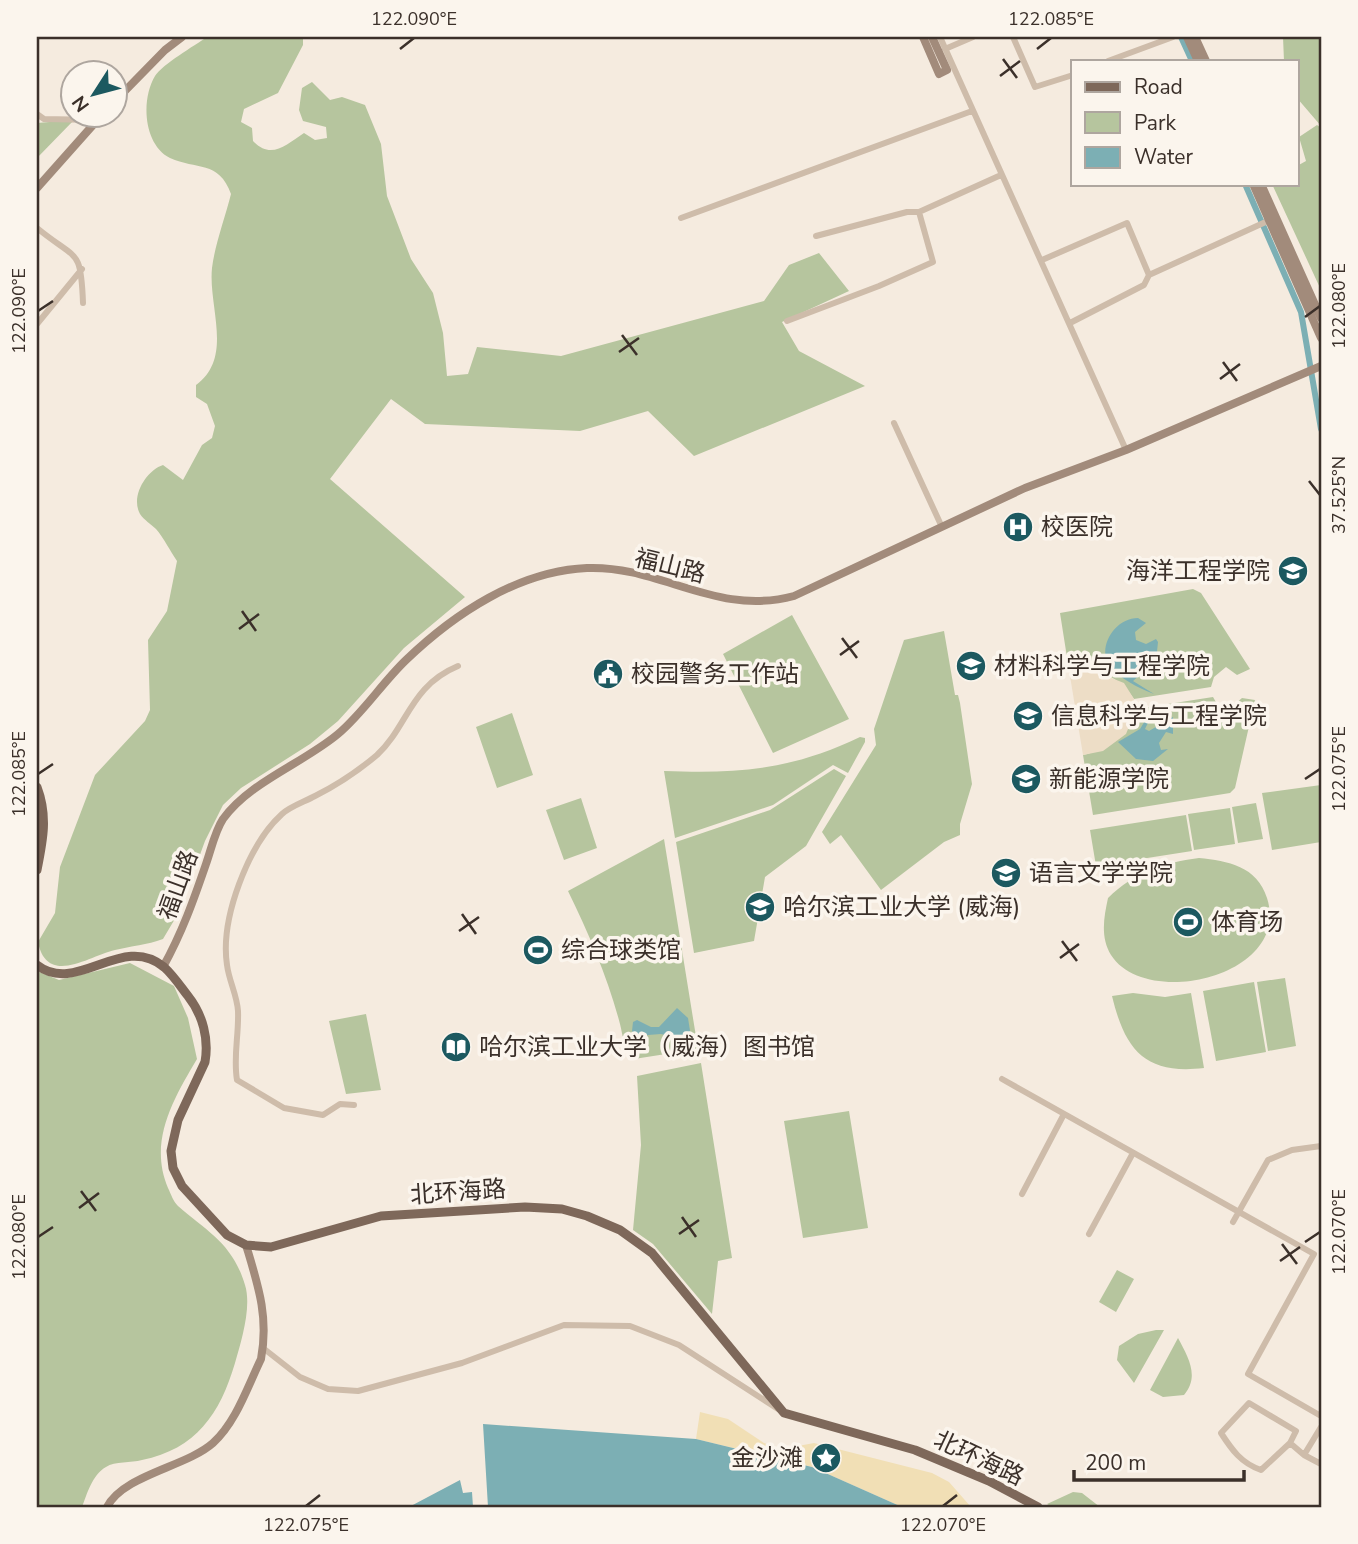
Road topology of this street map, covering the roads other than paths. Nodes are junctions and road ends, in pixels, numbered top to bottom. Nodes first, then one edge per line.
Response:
1 (182, 37) edge
2 (923, 37) edge
3 (932, 37) edge
4 (940, 37) edge
5 (973, 37) edge
6 (1013, 37) edge
7 (1173, 37) edge
8 (1187, 37) edge
9 (1195, 37) edge
10 (945, 49) junction
11 (1111, 60) edge
12 (1198, 60) edge
13 (1206, 60) edge
14 (1071, 76) edge
15 (130, 86) edge
16 (972, 111) junction
17 (37, 114) edge
18 (60, 119) edge
19 (88, 130) edge
20 (1001, 175) junction
21 (1254, 186) edge
22 (1262, 186) edge
23 (37, 188) edge
24 (919, 212) junction
25 (681, 218) dead end
26 (1268, 221) junction
27 (37, 228) edge
28 (816, 236) dead end
29 (1042, 260) junction
30 (82, 270) junction
31 (1149, 275) junction
32 (83, 303) dead end
33 (1321, 318) edge
34 (787, 321) dead end
35 (1070, 323) junction
36 (37, 324) edge
37 (1321, 338) edge
38 (1318, 367) edge
39 (894, 423) dead end
40 (1126, 450) junction
41 (941, 525) junction
42 (458, 666) dead end
43 (37, 787) edge
44 (37, 870) edge
45 (37, 965) edge
46 (163, 967) junction
47 (1002, 1079) dead end
48 (354, 1105) dead end
49 (1064, 1114) junction
50 (1321, 1146) edge
51 (1133, 1153) junction
52 (1022, 1194) dead end
53 (1238, 1211) junction
54 (1233, 1222) dead end
55 (1089, 1234) dead end
56 (246, 1245) junction
57 (263, 1348) junction
58 (784, 1413) junction
59 (1321, 1416) edge
60 (1321, 1427) edge
61 (1290, 1443) junction
62 (1304, 1455) junction
63 (1321, 1464) edge
64 (107, 1507) edge
65 (1038, 1507) edge

1 - 15 main road
2 - 3 main road
4 - 10 street
5 - 10 street
6 - 14 street
7 - 11 street
8 - 12 main road
9 - 13 main road
10 - 16 street
16 - 20 street
16 - 25 street
17 - 18 street
19 - 23 main road
20 - 24 street
20 - 29 street
21 - 26 main road
22 - 33 main road
24 - 28 street
24 - 34 street
26 - 31 street
26 - 37 main road
27 - 30 street
29 - 31 street
29 - 35 street
30 - 32 street
30 - 36 street
31 - 35 street
35 - 40 street
38 - 40 main road, 福山路
39 - 41 street
40 - 41 main road, 福山路
41 - 46 main road, 福山路
42 - 48 street
43 - 44 main road
45 - 46 main road
46 - 56 main road
47 - 49 street
49 - 51 street
49 - 52 street
50 - 53 street
51 - 53 street
51 - 55 street
53 - 54 street
53 - 59 street
56 - 57 main road
56 - 58 main road, 北环海路
57 - 58 street
57 - 64 main road
58 - 65 main road, 北环海路
60 - 62 street
61 - 61 street
61 - 62 street
62 - 63 street

